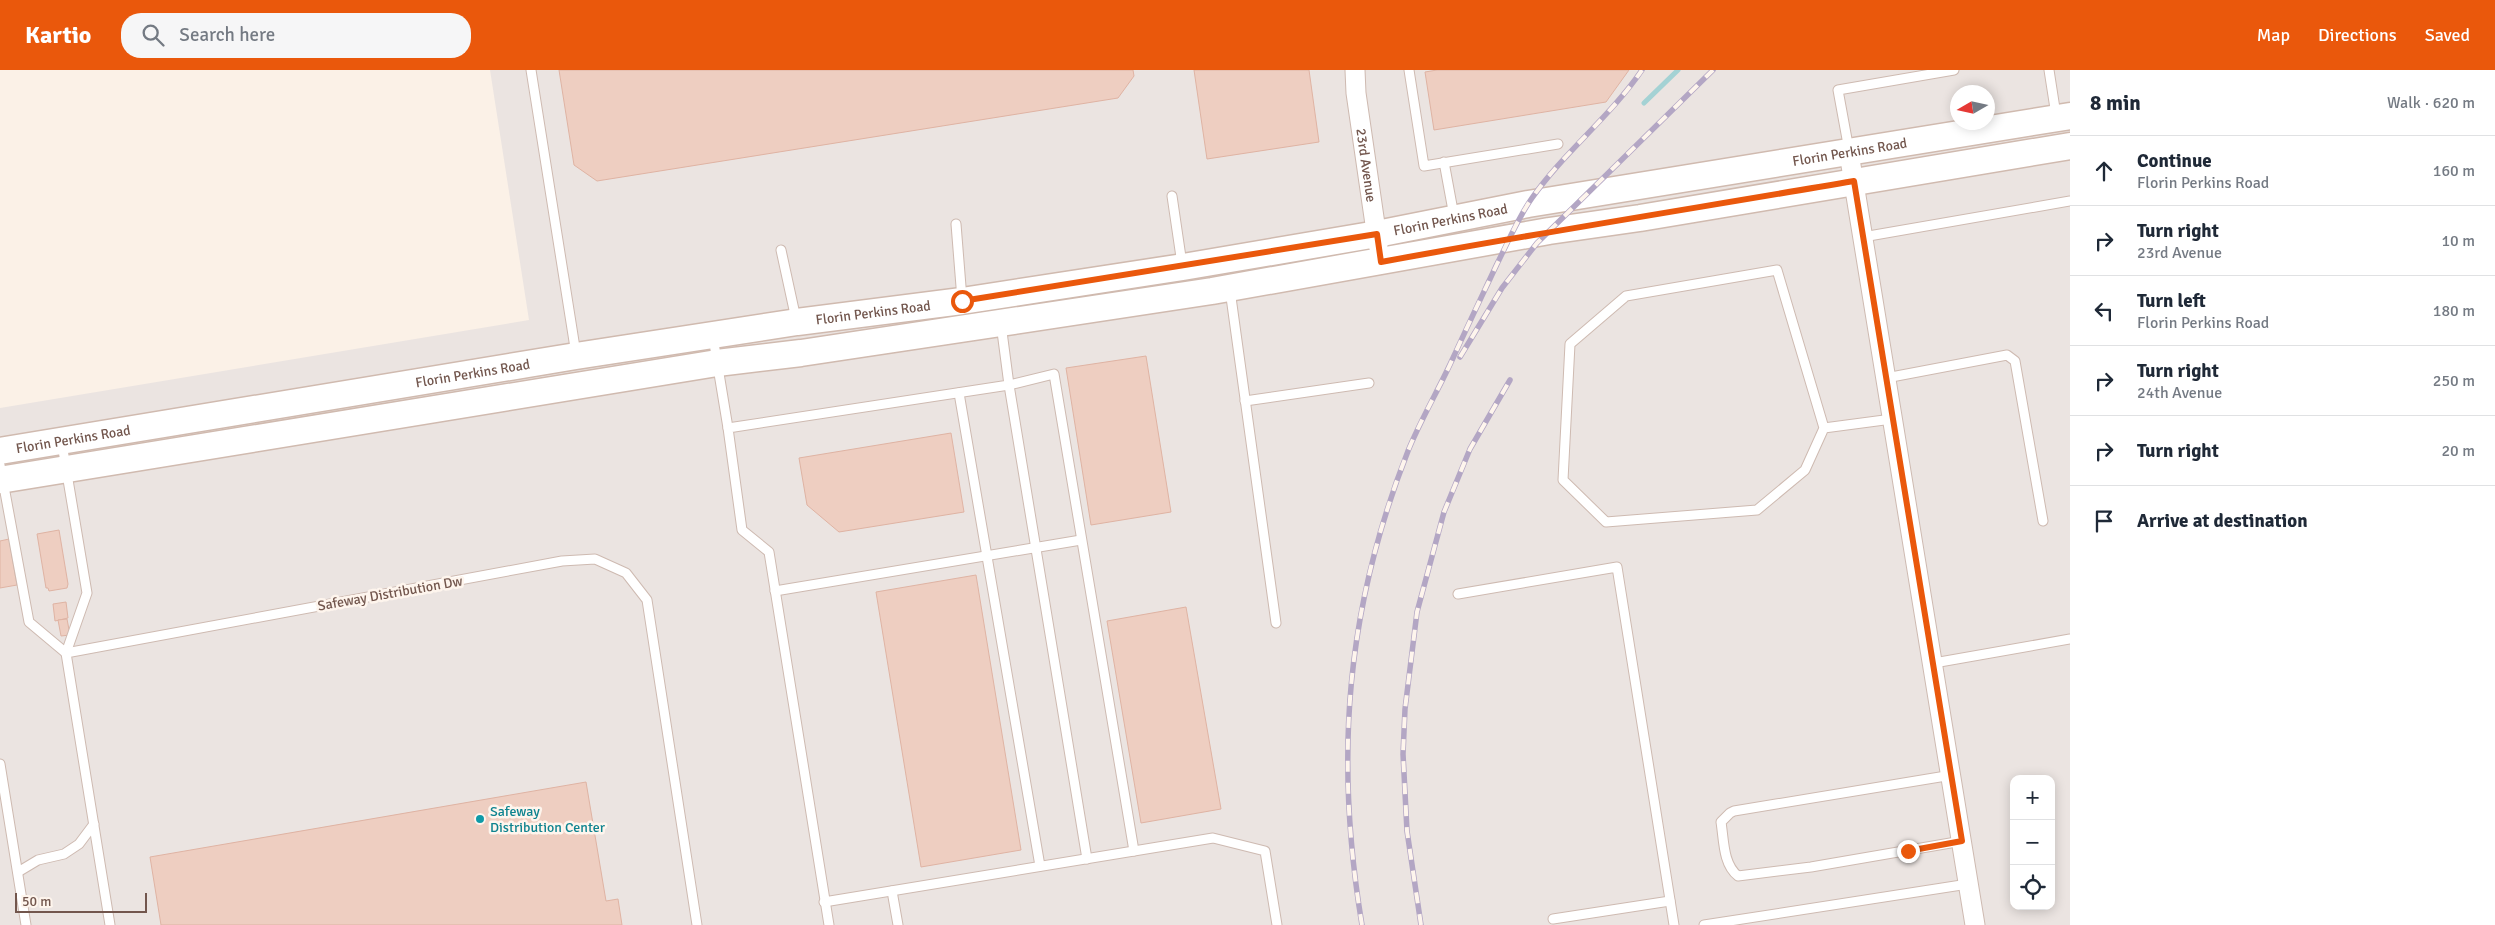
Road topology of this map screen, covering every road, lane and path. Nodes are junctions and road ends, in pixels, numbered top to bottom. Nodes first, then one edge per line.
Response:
1 (530, 70) edge
2 (1355, 70) edge
3 (1409, 70) edge
4 (1954, 70) edge
5 (2049, 70) edge
6 (2063, 117) edge
7 (1558, 144) dead end
8 (2070, 146) edge
9 (1849, 153) junction
10 (1444, 162) junction
11 (1854, 181) junction
12 (1172, 196) dead end
13 (2070, 201) edge
14 (1454, 219) junction
15 (956, 224) dead end
16 (1377, 234) junction
17 (1863, 237) junction
18 (781, 250) dead end
19 (1381, 262) junction
20 (1183, 267) junction
21 (1230, 288) junction
22 (962, 301) junction
23 (797, 322) junction
24 (1001, 324) junction
25 (713, 336) junction
26 (576, 356) junction
27 (717, 363) junction
28 (1886, 378) junction
29 (1369, 383) dead end
30 (1009, 385) junction
31 (959, 393) junction
32 (1245, 401) junction
33 (1892, 419) junction
34 (728, 428) junction
35 (1824, 428) junction
36 (61, 440) junction
37 (0, 451) edge
38 (66, 470) junction
39 (1, 475) edge
40 (2043, 521) dead end
41 (1082, 540) junction
42 (1036, 548) junction
43 (987, 556) junction
44 (775, 591) junction
45 (1458, 594) dead end
46 (1276, 623) dead end
47 (2070, 640) edge
48 (66, 653) junction
49 (1934, 663) junction
50 (0, 764) edge
51 (1952, 775) junction
52 (94, 824) junction
53 (1962, 841) junction
54 (1134, 851) junction
55 (1087, 859) junction
56 (1040, 866) junction
57 (18, 872) junction
58 (1968, 884) junction
59 (892, 890) junction
60 (1670, 901) junction
61 (824, 902) junction
62 (1553, 919) dead end
63 (26, 925) edge
64 (110, 925) edge
65 (697, 925) edge
66 (830, 925) edge
67 (898, 925) edge
68 (1277, 925) edge
69 (1674, 925) edge
70 (1704, 925) edge
71 (1975, 925) edge

1 - 26 lane
2 - 16 street, 23rd Avenue
3 - 10 lane
4 - 9 lane
5 - 6 lane
6 - 9 main road, Florin Perkins Road
7 - 10 lane
8 - 11 main road, Florin Perkins Road
9 - 11 street
9 - 14 main road, Florin Perkins Road
10 - 14 lane
11 - 17 street
11 - 19 main road, Florin Perkins Road
12 - 20 lane
13 - 17 lane
14 - 16 main road, Florin Perkins Road
15 - 22 lane
16 - 19 street, 23rd Avenue
16 - 20 main road, Florin Perkins Road
17 - 28 street
18 - 23 lane
19 - 21 main road, Florin Perkins Road
20 - 22 main road, Florin Perkins Road
21 - 24 main road, Florin Perkins Road
21 - 32 lane
22 - 23 main road, Florin Perkins Road
23 - 25 main road, Florin Perkins Road
24 - 27 main road, Florin Perkins Road
24 - 30 lane
25 - 26 main road, Florin Perkins Road
25 - 27 lane
26 - 36 main road, Florin Perkins Road
27 - 34 lane
27 - 38 main road, Florin Perkins Road
28 - 33 street
28 - 40 lane
29 - 32 lane
30 - 31 lane
30 - 41 lane
30 - 42 lane
31 - 34 lane
31 - 43 lane
32 - 46 lane
33 - 35 lane
33 - 49 street
34 - 44 lane
35 - 35 lane
36 - 37 main road, Florin Perkins Road
36 - 38 lane
38 - 39 main road, Florin Perkins Road
38 - 48 lane
39 - 48 lane
41 - 42 lane
41 - 54 lane
42 - 43 lane
42 - 55 lane
43 - 44 lane
43 - 56 lane
44 - 61 lane
45 - 60 lane
47 - 49 lane
48 - 52 lane
48 - 65 lane, Safeway Distribution Dw
49 - 51 street
50 - 57 lane
51 - 53 street
51 - 53 lane
52 - 57 lane
52 - 64 lane
53 - 58 street
54 - 55 lane
54 - 68 lane
55 - 56 lane
56 - 59 lane
57 - 63 lane
58 - 70 lane
58 - 71 street
59 - 61 lane
59 - 67 lane
60 - 62 lane
60 - 69 lane
61 - 66 lane

